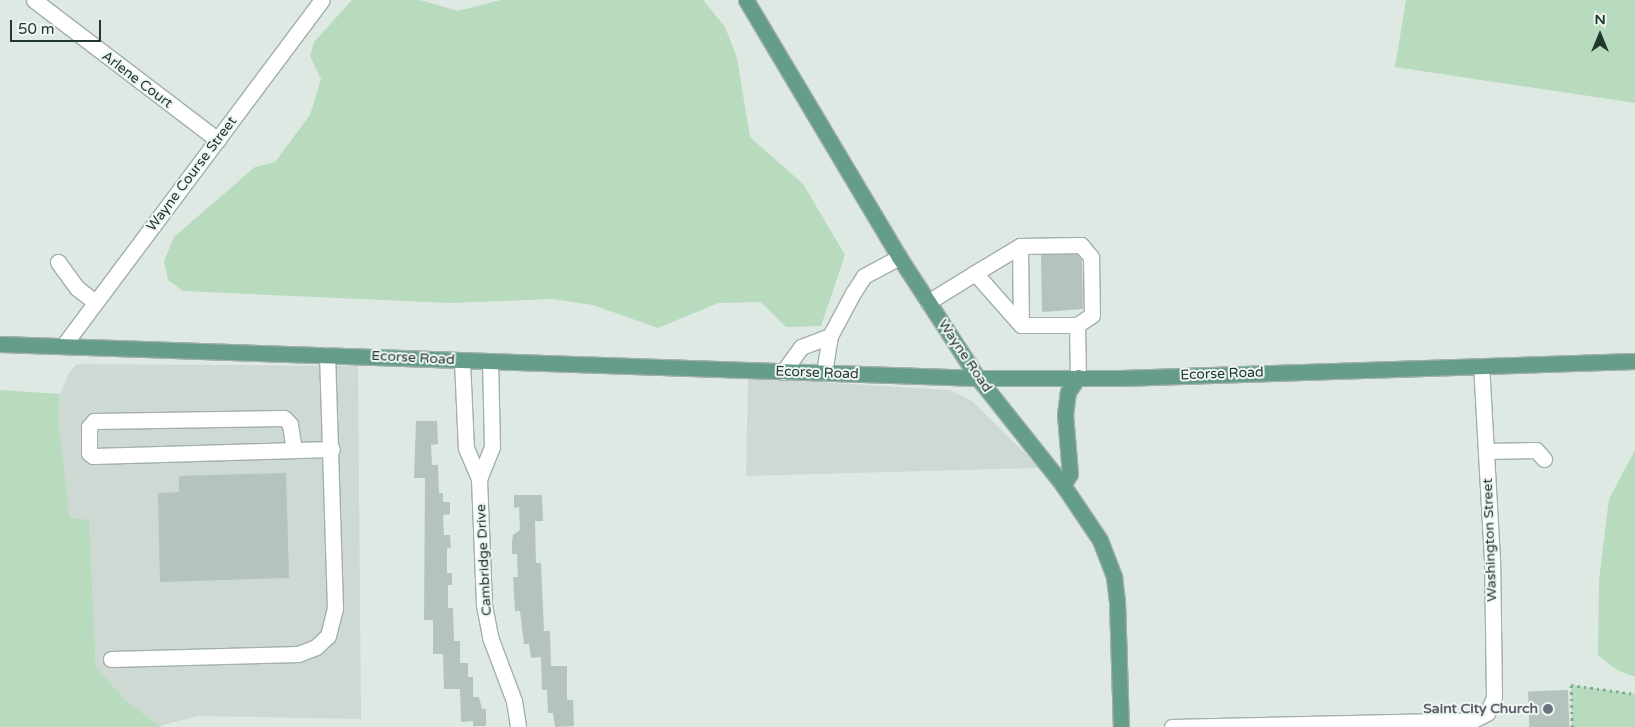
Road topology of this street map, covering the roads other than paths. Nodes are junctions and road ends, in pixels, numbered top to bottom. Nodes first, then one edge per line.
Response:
1 (34, 0) edge
2 (322, 0) edge
3 (746, 0) edge
4 (218, 140) junction
5 (1020, 246) junction
6 (899, 257) junction
7 (58, 262) dead end
8 (975, 273) junction
9 (95, 302) junction
10 (928, 302) junction
11 (1021, 325) junction
12 (1076, 325) junction
13 (830, 336) junction
14 (0, 344) edge
15 (62, 346) junction
16 (327, 355) junction
17 (462, 361) junction
18 (1635, 361) edge
19 (490, 362) junction
20 (1480, 366) junction
21 (783, 372) junction
22 (824, 373) junction
23 (1078, 377) junction
24 (978, 378) junction
25 (332, 449) junction
26 (294, 450) junction
27 (1487, 451) junction
28 (1544, 459) dead end
29 (479, 478) junction
30 (1064, 485) junction
31 (111, 659) dead end
32 (518, 727) edge
33 (1121, 727) edge
34 (1172, 727) edge

1 - 4 street, Arlene Court
2 - 4 street, Wayne Course Street
3 - 6 main road, Wayne Road
4 - 9 street, Wayne Course Street
5 - 8 street
5 - 11 street
5 - 12 street
6 - 10 main road, Wayne Road
6 - 13 street
7 - 9 street
8 - 10 street
8 - 11 street
9 - 15 street, Wayne Course Street
10 - 24 main road, Wayne Road
11 - 12 street
12 - 23 street
13 - 21 street
13 - 22 street
14 - 15 main road, Ecorse Road
15 - 16 main road, Ecorse Road
16 - 17 main road, Ecorse Road
16 - 25 street
17 - 19 main road, Ecorse Road
17 - 29 street, Cambridge Drive
18 - 20 main road, Ecorse Road
19 - 21 main road, Ecorse Road
19 - 29 street, Cambridge Drive
20 - 23 main road, Ecorse Road
20 - 27 street, Washington Street
21 - 22 main road, Ecorse Road
22 - 24 main road, Ecorse Road
23 - 24 main road, Ecorse Road
23 - 30 main road
24 - 30 main road, Wayne Road
25 - 26 street
25 - 31 street
26 - 26 street
27 - 28 street
27 - 34 street, Washington Street
29 - 32 street, Cambridge Drive
30 - 33 main road, Wayne Road

